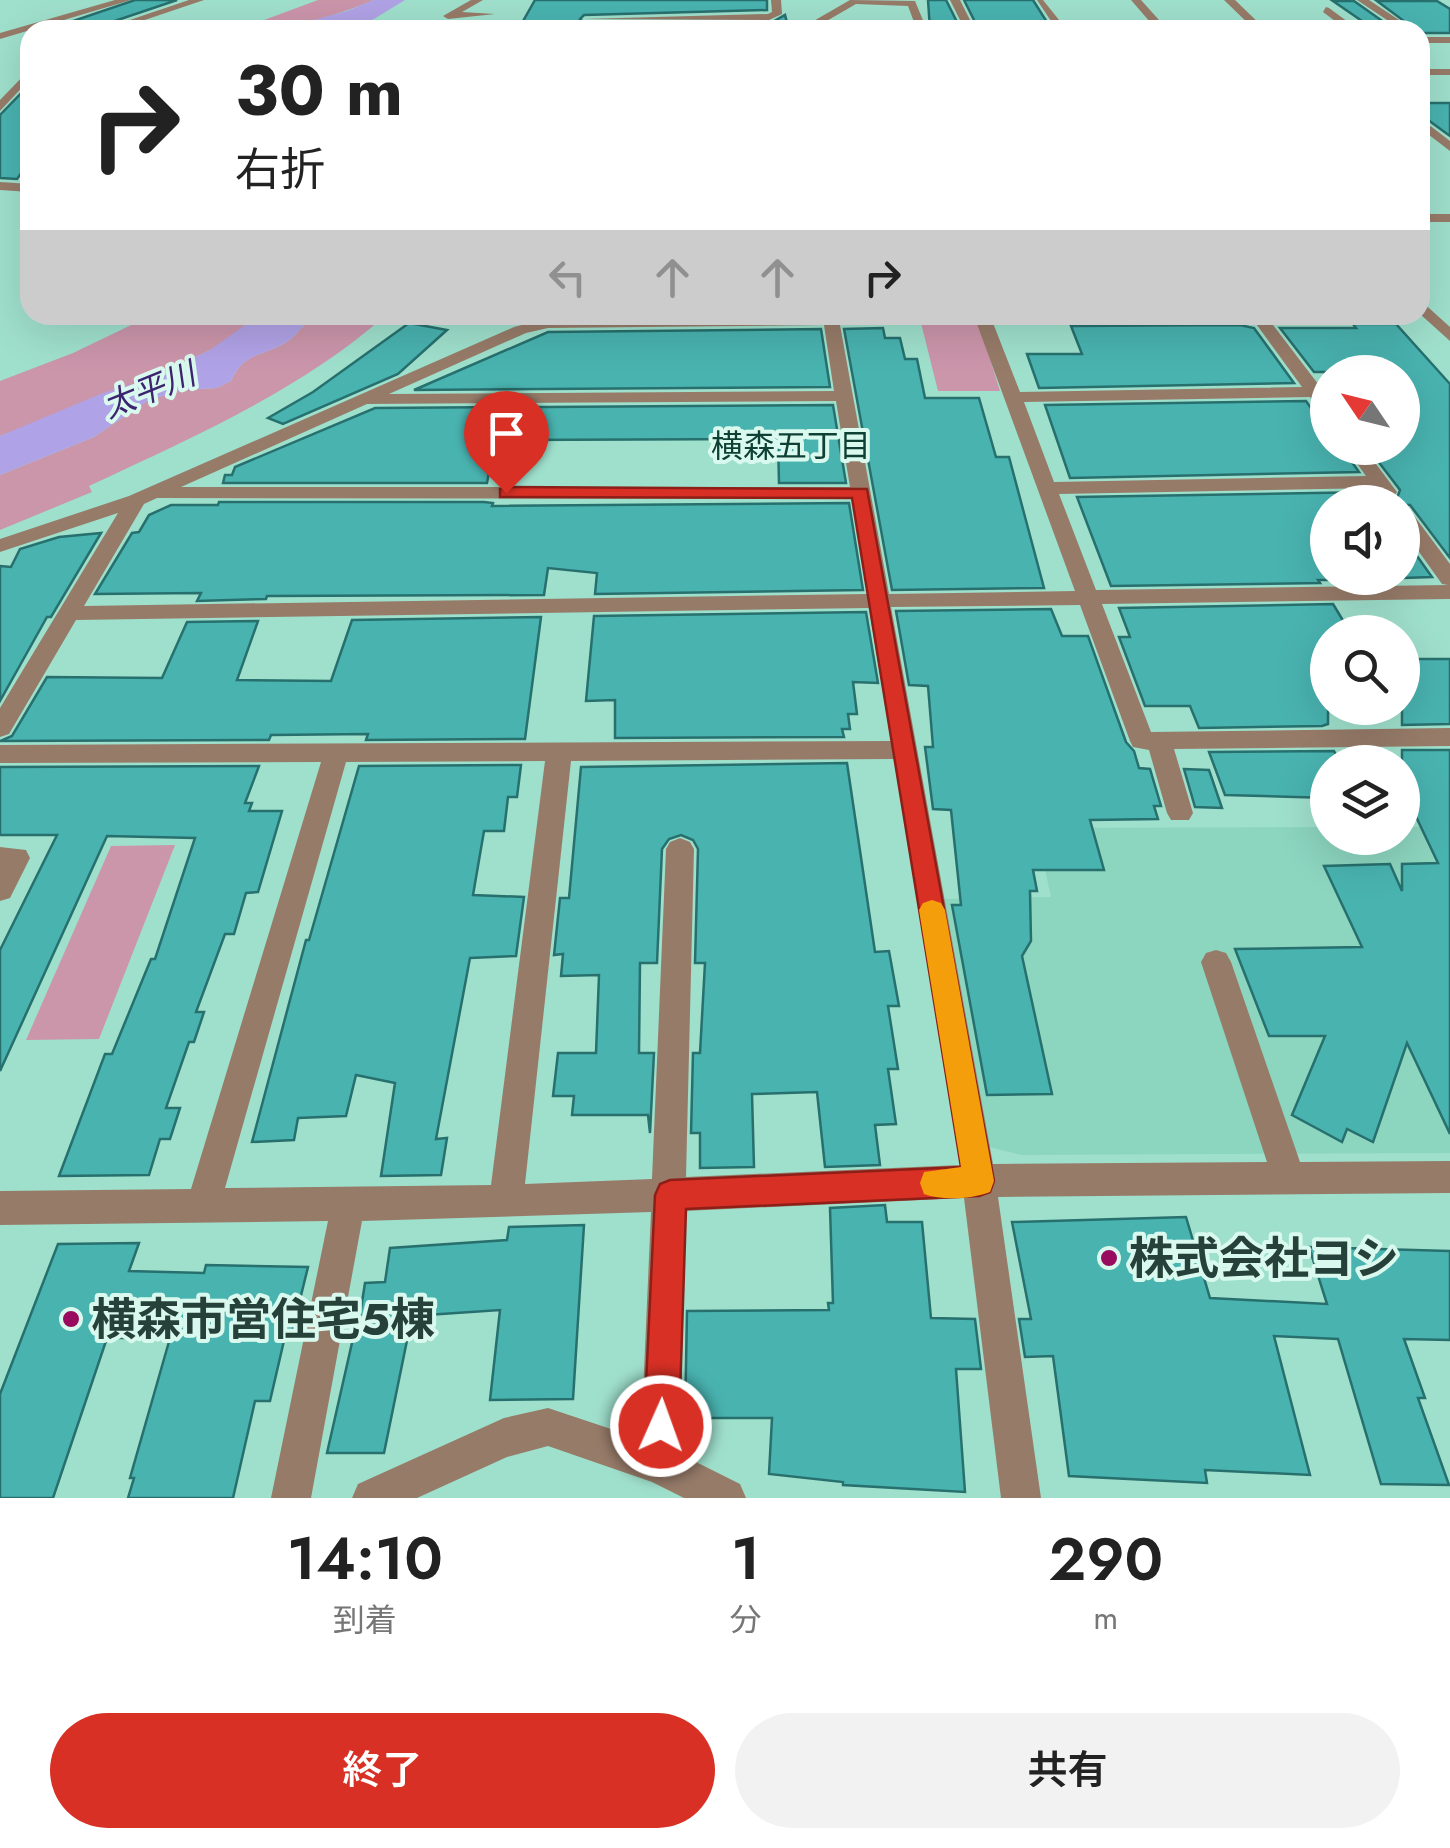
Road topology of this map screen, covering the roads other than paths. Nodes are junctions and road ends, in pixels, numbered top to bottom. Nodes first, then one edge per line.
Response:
1 (126, 0) edge
2 (199, 0) edge
3 (478, 0) edge
4 (776, 0) edge
5 (1136, 0) edge
6 (1229, 0) edge
7 (1362, 0) edge
8 (858, 1) edge
9 (1326, 10) dead end
10 (490, 14) dead end
11 (12, 20) dead end
12 (57, 20) edge
13 (136, 20) edge
14 (709, 20) edge
15 (822, 20) edge
16 (918, 20) edge
17 (1154, 20) edge
18 (1250, 20) edge
19 (1340, 20) edge
20 (1393, 20) edge
21 (20, 22) edge
22 (7, 90) edge
23 (0, 107) edge
24 (1430, 317) edge
25 (541, 325) edge
26 (831, 325) edge
27 (986, 325) edge
28 (1269, 325) edge
29 (1450, 336) edge
30 (1310, 386) edge
31 (1310, 392) edge
32 (844, 396) junction
33 (1014, 397) junction
34 (362, 400) junction
35 (1367, 465) edge
36 (1380, 482) junction
37 (1382, 485) edge
38 (1048, 488) junction
39 (860, 492) junction
40 (144, 497) junction
41 (1420, 538) edge
42 (0, 546) edge
43 (1450, 579) edge
44 (1450, 592) edge
45 (1090, 599) junction
46 (879, 601) junction
47 (71, 613) junction
48 (0, 728) edge
49 (1450, 738) edge
50 (1159, 741) junction
51 (904, 750) junction
52 (558, 751) junction
53 (336, 753) junction
54 (0, 754) edge
55 (1180, 813) dead end
56 (680, 849) dead end
57 (0, 858) edge
58 (0, 890) edge
59 (1216, 962) dead end
60 (1450, 1177) edge
61 (1289, 1178) junction
62 (979, 1181) junction
63 (670, 1195) junction
64 (506, 1202) junction
65 (203, 1205) junction
66 (348, 1205) junction
67 (0, 1208) edge
68 (660, 1465) junction
69 (291, 1498) edge
70 (372, 1498) edge
71 (726, 1498) edge
72 (1021, 1498) edge

1 - 12 street
2 - 13 street
3 - 10 street
4 - 14 street
5 - 17 street
6 - 18 street
7 - 20 street
8 - 15 street
8 - 16 street
9 - 19 street
11 - 21 street
22 - 23 street
24 - 29 street
25 - 34 street
26 - 32 street
27 - 33 street
28 - 30 street
31 - 33 street
32 - 34 street
32 - 39 street
33 - 38 street
34 - 40 street
35 - 36 street
36 - 37 street
36 - 38 street
38 - 45 street
39 - 40 street
39 - 46 street
40 - 42 street
40 - 47 street
41 - 43 street
44 - 45 street
45 - 46 street
45 - 50 street
46 - 47 street
46 - 51 street
47 - 48 street
49 - 50 street
50 - 55 street
51 - 52 street
51 - 62 street
52 - 53 street
52 - 64 street
53 - 54 street
53 - 65 street
56 - 63 street
57 - 58 street
59 - 61 street
60 - 61 street
61 - 62 street
62 - 63 street
62 - 72 street
63 - 64 street
63 - 68 street
64 - 66 street
65 - 66 street
65 - 67 street
66 - 69 street
68 - 70 street
68 - 71 street

